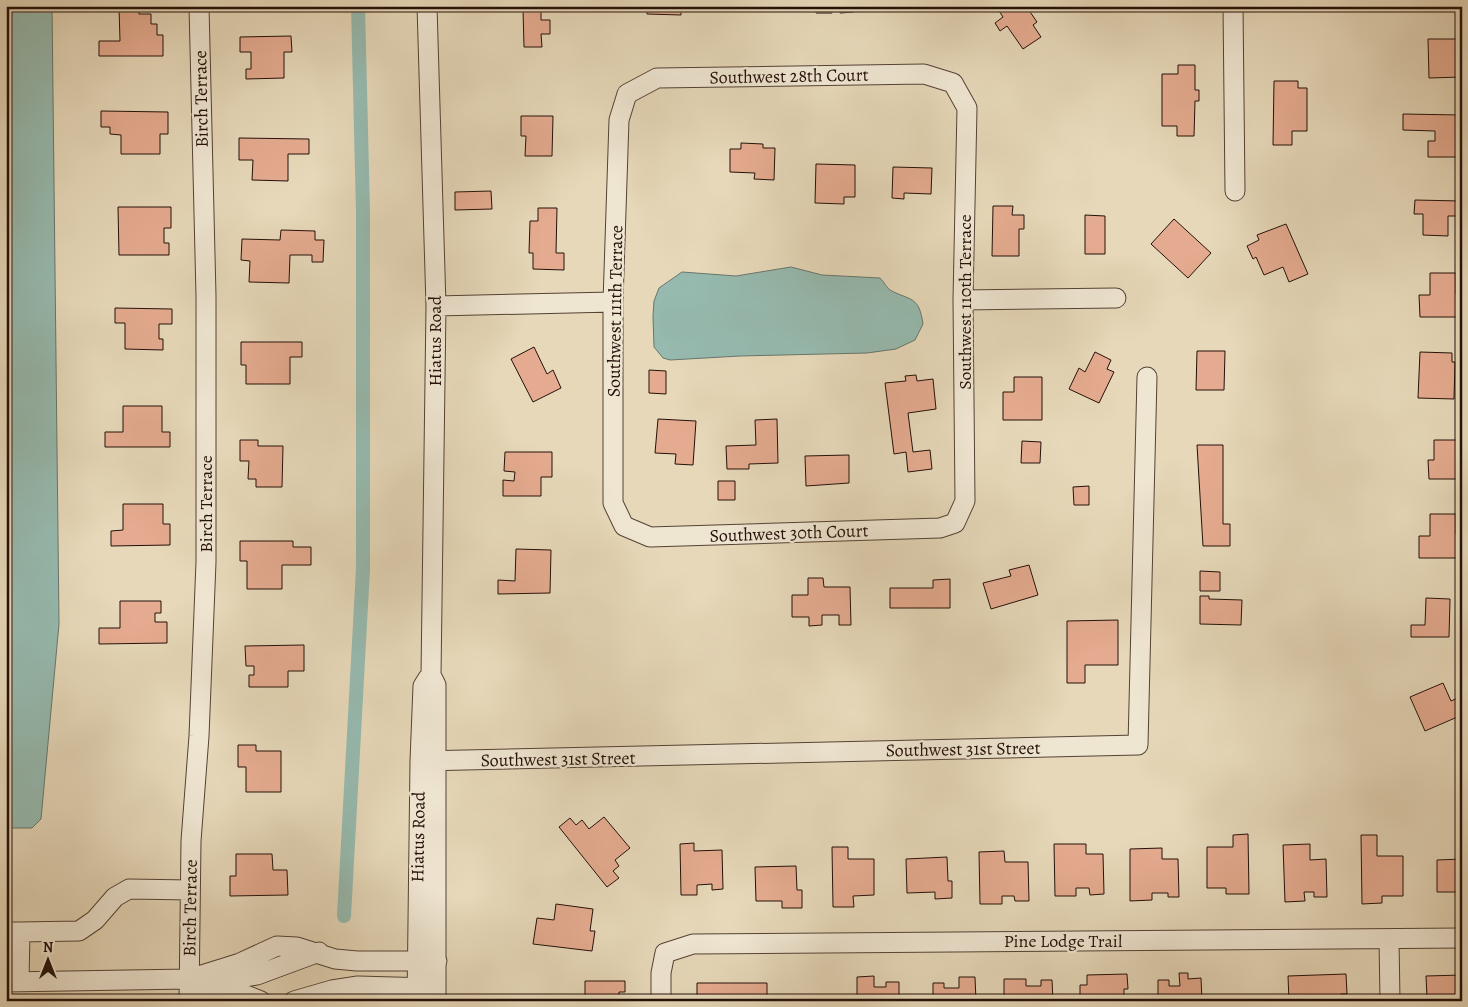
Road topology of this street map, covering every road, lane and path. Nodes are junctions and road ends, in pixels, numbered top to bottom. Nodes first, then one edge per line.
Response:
1 (199, 6) edge
2 (426, 6) edge
3 (1233, 6) edge
4 (953, 83) joint
5 (627, 94) joint
6 (1235, 191) dead end
7 (1116, 298) dead end
8 (963, 300) junction
9 (613, 302) junction
10 (436, 306) junction
11 (1147, 377) dead end
12 (955, 523) joint
13 (624, 526) joint
14 (428, 761) junction
15 (190, 890) junction
16 (13, 932) edge
17 (1462, 938) edge
18 (1390, 939) junction
19 (319, 952) junction
20 (437, 961) junction
21 (416, 962) junction
22 (208, 974) junction
23 (257, 975) junction
24 (189, 979) junction
25 (13, 982) edge
26 (426, 994) edge
27 (188, 1001) edge
28 (262, 1001) edge
29 (294, 1001) edge
30 (661, 1001) edge
31 (1390, 1001) edge

1 - 15 street, Birch Terrace
2 - 10 street, Hiatus Road
3 - 6 street
4 - 5 street, Southwest 28th Court
4 - 8 street, Southwest 110th Terrace
5 - 9 street, Southwest 111th Terrace
7 - 8 street
8 - 12 street, Southwest 110th Terrace
9 - 10 street
9 - 13 street, Southwest 111th Terrace
10 - 14 street, Hiatus Road
11 - 14 street, Southwest 31st Street
12 - 13 street, Southwest 30th Court
14 - 20 street, Hiatus Road
14 - 21 street, Hiatus Road
15 - 16 street
15 - 24 street, Birch Terrace
16 - 25 street
17 - 18 street, Pine Lodge Trail
18 - 30 street, Pine Lodge Trail
18 - 31 street
19 - 21 street
19 - 22 street
19 - 23 street
20 - 21 street
20 - 26 street, Hiatus Road
21 - 26 street, Hiatus Road
22 - 23 street
22 - 24 street
23 - 28 street
24 - 25 street
24 - 27 street, Birch Terrace
24 - 28 street
26 - 29 street

